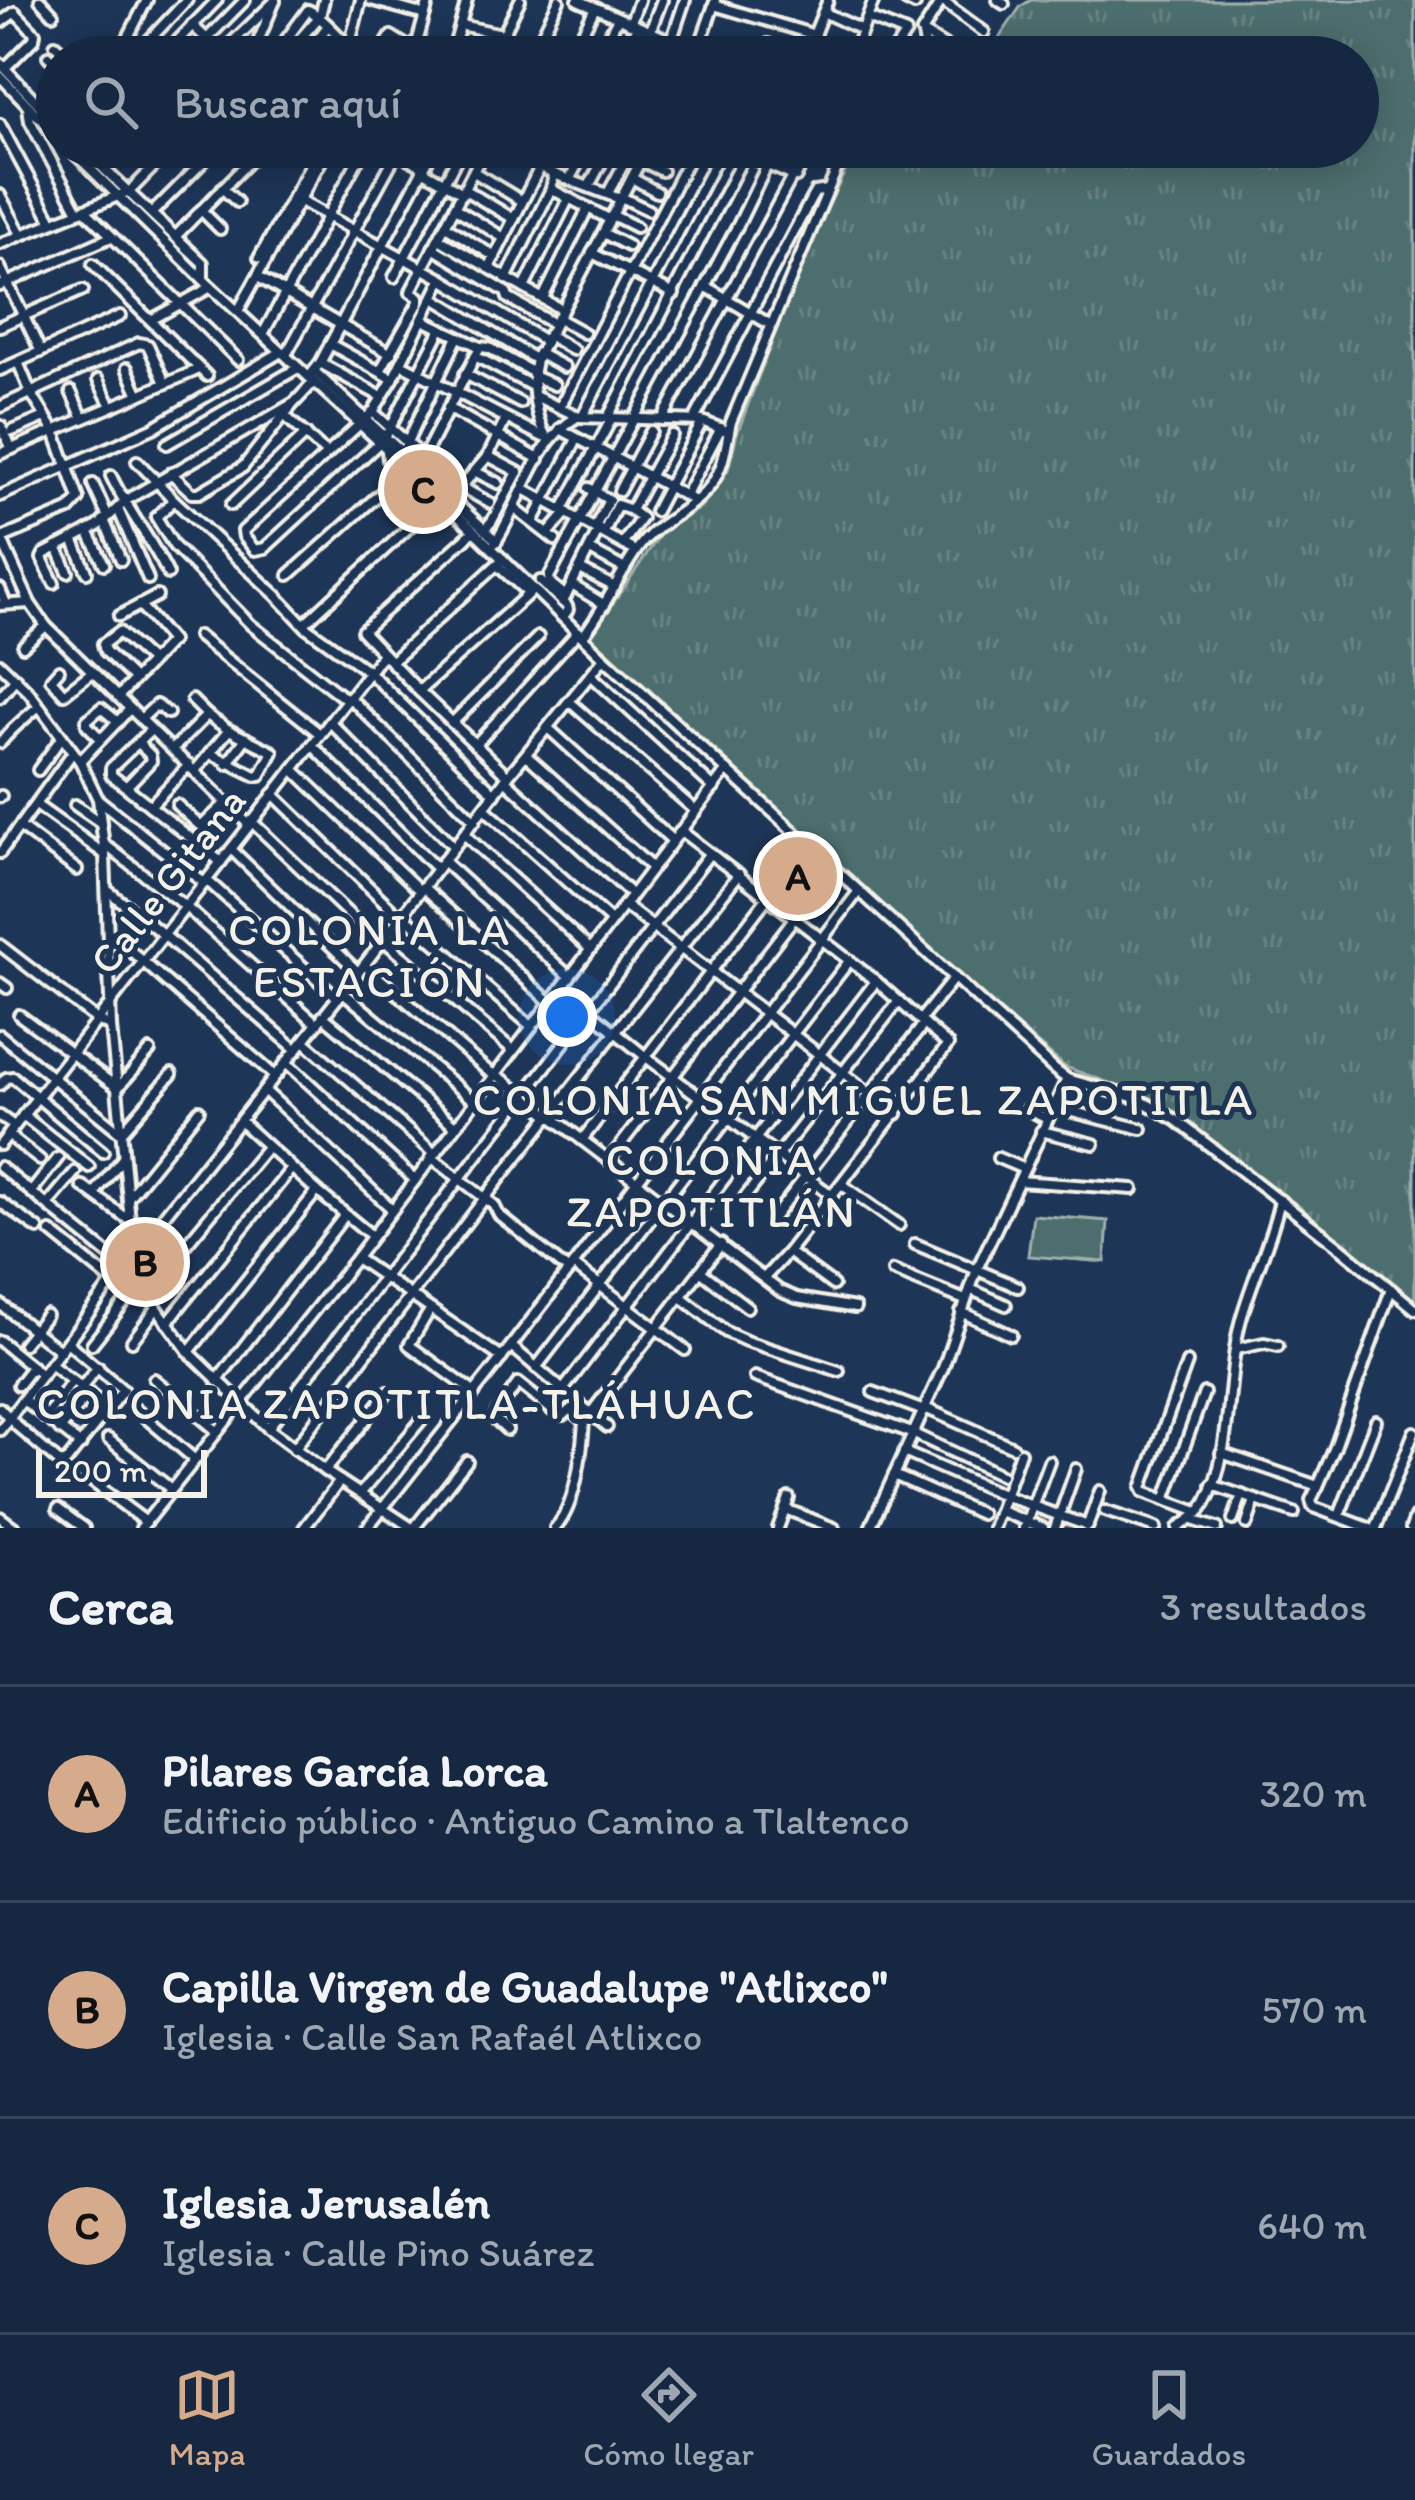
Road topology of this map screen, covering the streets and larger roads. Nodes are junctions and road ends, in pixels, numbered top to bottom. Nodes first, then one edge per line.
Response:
1 (40, 0) edge
2 (147, 0) edge
3 (187, 0) edge
4 (217, 0) edge
5 (245, 0) edge
6 (276, 0) edge
7 (324, 0) edge
8 (361, 0) edge
9 (371, 0) edge
10 (429, 0) edge
11 (467, 0) edge
12 (520, 0) edge
13 (559, 0) edge
14 (578, 0) edge
15 (617, 0) edge
16 (639, 0) edge
17 (662, 0) edge
18 (685, 0) edge
19 (874, 0) edge
20 (942, 0) edge
21 (715, 2) edge
22 (825, 4) edge
23 (593, 5) edge
24 (53, 14) dead end
25 (425, 15) junction
26 (320, 16) junction
27 (615, 16) junction
28 (868, 18) junction
29 (0, 23) edge
30 (460, 25) junction
31 (192, 26) junction
32 (633, 26) junction
33 (327, 27) junction
34 (862, 30) junction
35 (922, 32) junction
36 (984, 32) dead end
37 (653, 34) junction
38 (129, 36) edge
39 (154, 36) edge
40 (182, 36) edge
41 (204, 36) edge
42 (210, 36) edge
43 (241, 36) edge
44 (260, 36) edge
45 (292, 36) edge
46 (295, 36) edge
47 (320, 36) edge
48 (337, 36) edge
49 (352, 36) edge
50 (421, 36) edge
51 (457, 36) edge
52 (495, 36) edge
53 (502, 36) edge
54 (541, 36) edge
55 (579, 36) edge
56 (607, 36) edge
57 (629, 36) edge
58 (658, 36) edge
59 (675, 36) edge
60 (704, 36) edge
61 (808, 36) edge
62 (814, 36) edge
63 (859, 36) edge
64 (904, 36) edge
65 (923, 36) edge
66 (928, 36) edge
67 (2, 69) edge
68 (36, 102) edge
69 (28, 107) junction
70 (36, 115) edge
71 (0, 124) edge
72 (36, 131) edge
73 (57, 168) edge
74 (89, 168) edge
75 (152, 168) edge
76 (197, 168) edge
77 (242, 168) edge
78 (310, 168) edge
79 (316, 168) edge
80 (353, 168) edge
81 (388, 168) edge
82 (452, 168) edge
83 (476, 168) edge
84 (538, 168) edge
85 (544, 168) edge
86 (554, 168) edge
87 (576, 168) edge
88 (599, 168) edge
89 (622, 168) edge
90 (636, 168) edge
91 (656, 168) edge
92 (684, 168) edge
93 (713, 168) edge
94 (738, 168) edge
95 (767, 168) edge
96 (773, 168) edge
97 (802, 168) edge
98 (835, 168) edge
99 (423, 169) joint
100 (106, 170) edge
101 (662, 171) dead end
102 (474, 172) junction
103 (552, 173) junction
104 (793, 176) junction
105 (632, 178) junction
106 (569, 180) junction
107 (444, 182) junction
108 (589, 186) junction
109 (222, 188) junction
110 (550, 189) junction
111 (130, 190) junction
112 (828, 190) junction
113 (464, 191) junction
114 (656, 192) dead end
115 (116, 194) junction
116 (608, 194) junction
117 (0, 195) edge
118 (569, 198) junction
119 (621, 198) junction
120 (296, 199) junction
121 (522, 200) junction
122 (237, 202) dead end
123 (455, 208) junction
124 (588, 208) junction
125 (81, 210) junction
126 (201, 210) junction
127 (648, 210) dead end
128 (152, 213) junction
129 (328, 216) junction
130 (610, 217) junction
131 (514, 219) junction
132 (52, 221) junction
133 (446, 226) junction
134 (636, 227) dead end
135 (220, 229) dead end
136 (355, 230) junction
137 (603, 233) junction
138 (21, 234) junction
139 (176, 236) junction
140 (111, 237) junction
141 (504, 238) junction
142 (0, 244) edge
143 (436, 244) junction
144 (383, 246) junction
145 (628, 246) dead end
146 (592, 253) junction
147 (495, 256) junction
148 (259, 258) dead end
149 (404, 258) junction
150 (93, 265) dead end
151 (0, 266) edge
152 (423, 268) junction
153 (489, 268) junction
154 (631, 272) junction
155 (258, 277) junction
156 (394, 277) dead end
157 (202, 278) junction
158 (442, 279) junction
159 (506, 279) junction
160 (652, 283) junction
161 (4, 284) edge
162 (705, 286) junction
163 (211, 287) junction
164 (524, 288) junction
165 (83, 290) dead end
166 (286, 293) junction
167 (674, 294) junction
168 (434, 298) junction
169 (543, 298) junction
170 (728, 299) junction
171 (181, 304) junction
172 (313, 308) junction
173 (238, 311) junction
174 (496, 311) junction
175 (751, 312) junction
176 (24, 316) junction
177 (120, 316) dead end
178 (558, 317) junction
179 (151, 320) junction
180 (423, 320) junction
181 (340, 324) junction
182 (771, 325) junction
183 (0, 326) edge
184 (441, 328) junction
185 (487, 329) junction
186 (584, 333) dead end
187 (263, 334) junction
188 (458, 337) junction
189 (547, 338) junction
190 (329, 344) junction
191 (573, 350) dead end
192 (41, 352) junction
193 (477, 352) junction
194 (284, 353) junction
195 (389, 353) junction
196 (537, 357) junction
197 (238, 360) dead end
198 (18, 362) junction
199 (402, 362) junction
200 (564, 367) dead end
201 (127, 368) dead end
202 (298, 368) junction
203 (0, 370) edge
204 (195, 370) dead end
205 (380, 371) junction
206 (314, 374) junction
207 (420, 374) junction
208 (465, 374) junction
209 (533, 374) junction
210 (207, 376) dead end
211 (393, 379) junction
212 (98, 380) dead end
213 (165, 383) junction
214 (437, 384) junction
215 (554, 385) dead end
216 (71, 392) dead end
217 (535, 392) junction
218 (31, 393) junction
219 (456, 393) junction
220 (139, 395) junction
221 (382, 397) junction
222 (294, 403) junction
223 (520, 404) dead end
224 (112, 406) junction
225 (0, 407) edge
226 (560, 407) junction
227 (448, 408) junction
228 (284, 415) junction
229 (581, 416) junction
230 (45, 417) junction
231 (83, 418) junction
232 (367, 418) junction
233 (610, 418) junction
234 (506, 419) junction
235 (633, 420) junction
236 (662, 420) junction
237 (698, 420) junction
238 (1, 425) edge
239 (560, 429) junction
240 (725, 430) junction
241 (12, 431) dead end
242 (651, 431) dead end
243 (55, 432) junction
244 (306, 434) junction
245 (672, 435) dead end
246 (499, 436) junction
247 (386, 439) junction
248 (577, 439) junction
249 (548, 440) junction
250 (167, 443) dead end
251 (405, 448) junction
252 (12, 449) junction
253 (595, 449) junction
254 (326, 453) junction
255 (0, 454) edge
256 (488, 456) junction
257 (612, 458) junction
258 (539, 459) junction
259 (136, 461) dead end
260 (421, 461) junction
261 (69, 466) junction
262 (632, 467) junction
263 (474, 471) junction
264 (518, 472) junction
265 (171, 473) junction
266 (402, 474) junction
267 (111, 476) dead end
268 (650, 476) junction
269 (529, 478) junction
270 (156, 482) junction
271 (498, 483) dead end
272 (93, 484) dead end
273 (668, 486) junction
274 (524, 489) junction
275 (592, 489) junction
276 (619, 490) dead end
277 (0, 496) edge
278 (542, 498) junction
279 (690, 498) junction
280 (174, 500) junction
281 (490, 502) dead end
282 (231, 505) dead end
283 (122, 507) junction
284 (514, 508) junction
285 (565, 510) junction
286 (631, 510) junction
287 (655, 511) dead end
288 (106, 518) junction
289 (529, 519) junction
290 (580, 519) junction
291 (600, 529) junction
292 (479, 530) junction
293 (88, 531) junction
294 (1, 538) edge
295 (73, 539) junction
296 (623, 543) junction
297 (494, 544) junction
298 (57, 547) junction
299 (590, 550) junction
300 (635, 551) junction
301 (121, 560) dead end
302 (500, 562) junction
303 (104, 564) dead end
304 (580, 568) junction
305 (625, 569) junction
306 (68, 572) dead end
307 (87, 572) dead end
308 (168, 574) dead end
309 (289, 575) dead end
310 (148, 579) dead end
311 (54, 583) dead end
312 (572, 585) junction
313 (615, 587) junction
314 (534, 588) junction
315 (0, 589) edge
316 (157, 596) dead end
317 (564, 599) junction
318 (30, 603) junction
319 (3, 604) edge
320 (140, 605) junction
321 (605, 605) junction
322 (118, 616) dead end
323 (563, 616) junction
324 (304, 624) junction
325 (46, 626) junction
326 (580, 634) junction
327 (198, 636) dead end
328 (538, 637) dead end
329 (23, 646) dead end
330 (383, 654) junction
331 (604, 658) junction
332 (151, 661) junction
333 (391, 662) junction
334 (0, 664) edge
335 (59, 670) dead end
336 (92, 672) junction
337 (369, 672) junction
338 (591, 675) junction
339 (16, 678) junction
340 (134, 679) junction
341 (419, 691) junction
342 (118, 697) junction
343 (0, 698) edge
344 (348, 698) junction
345 (192, 700) dead end
346 (570, 702) junction
347 (39, 706) junction
348 (130, 709) junction
349 (167, 712) dead end
350 (207, 715) junction
351 (141, 719) junction
352 (118, 722) junction
353 (329, 722) junction
354 (452, 723) junction
355 (151, 729) junction
356 (548, 729) junction
357 (230, 730) junction
358 (320, 734) junction
359 (62, 737) junction
360 (246, 738) junction
361 (101, 739) junction
362 (0, 743) edge
363 (138, 743) junction
364 (475, 745) junction
365 (312, 746) junction
366 (173, 748) junction
367 (73, 752) junction
368 (210, 753) junction
369 (526, 755) junction
370 (80, 761) junction
371 (227, 764) junction
372 (192, 768) junction
373 (293, 769) junction
374 (38, 770) dead end
375 (727, 770) junction
376 (507, 778) junction
377 (123, 784) junction
378 (714, 788) junction
379 (273, 794) junction
380 (495, 794) junction
381 (98, 799) junction
382 (227, 802) junction
383 (36, 805) junction
384 (75, 805) dead end
385 (177, 805) dead end
386 (150, 806) junction
387 (484, 808) junction
388 (696, 811) junction
389 (475, 821) junction
390 (101, 823) junction
391 (250, 823) junction
392 (20, 827) junction
393 (681, 831) junction
394 (464, 834) junction
395 (673, 842) junction
396 (454, 847) junction
397 (104, 849) junction
398 (231, 849) junction
399 (0, 853) edge
400 (710, 853) junction
401 (221, 862) junction
402 (440, 865) junction
403 (652, 868) junction
404 (77, 870) dead end
405 (739, 874) junction
406 (205, 882) junction
407 (106, 889) junction
408 (422, 889) junction
409 (859, 891) junction
410 (632, 894) junction
411 (768, 897) junction
412 (624, 905) junction
413 (186, 907) junction
414 (401, 915) junction
415 (795, 917) junction
416 (611, 921) junction
417 (652, 927) junction
418 (108, 931) junction
419 (164, 934) junction
420 (823, 939) junction
421 (380, 941) junction
422 (0, 945) edge
423 (679, 947) junction
424 (590, 949) junction
425 (850, 960) junction
426 (142, 961) junction
427 (361, 968) junction
428 (712, 972) junction
429 (568, 976) junction
430 (954, 977) junction
431 (876, 981) junction
432 (561, 988) junction
433 (738, 992) junction
434 (340, 995) junction
435 (110, 1001) junction
436 (549, 1001) junction
437 (899, 1001) junction
438 (588, 1011) junction
439 (766, 1014) junction
440 (19, 1016) dead end
441 (98, 1020) junction
442 (320, 1020) junction
443 (923, 1022) junction
444 (530, 1026) junction
445 (111, 1027) junction
446 (616, 1032) junction
447 (793, 1034) junction
448 (0, 1035) edge
449 (304, 1041) junction
450 (297, 1050) junction
451 (513, 1050) junction
452 (150, 1051) dead end
453 (72, 1052) junction
454 (820, 1055) junction
455 (646, 1057) junction
456 (286, 1063) junction
457 (842, 1073) junction
458 (172, 1074) dead end
459 (494, 1075) junction
460 (275, 1076) junction
461 (674, 1076) junction
462 (53, 1077) junction
463 (1067, 1078) junction
464 (0, 1085) edge
465 (118, 1088) junction
466 (265, 1090) junction
467 (522, 1094) junction
468 (871, 1095) junction
469 (38, 1096) junction
470 (701, 1096) junction
471 (474, 1101) junction
472 (1053, 1107) junction
473 (1027, 1109) dead end
474 (199, 1110) dead end
475 (897, 1114) junction
476 (23, 1115) junction
477 (549, 1115) junction
478 (0, 1116) edge
479 (729, 1118) junction
480 (1046, 1119) junction
481 (240, 1121) junction
482 (455, 1126) junction
483 (1142, 1129) dead end
484 (11, 1131) junction
485 (1041, 1131) junction
486 (121, 1133) junction
487 (758, 1139) junction
488 (582, 1140) junction
489 (1094, 1144) dead end
490 (0, 1145) edge
491 (267, 1147) junction
492 (103, 1152) dead end
493 (432, 1155) junction
494 (777, 1156) junction
495 (123, 1157) junction
496 (58, 1158) dead end
497 (998, 1158) dead end
498 (40, 1160) dead end
499 (609, 1160) junction
500 (0, 1167) edge
501 (89, 1168) dead end
502 (292, 1168) junction
503 (1024, 1169) junction
504 (75, 1172) dead end
505 (805, 1176) junction
506 (458, 1178) junction
507 (415, 1180) junction
508 (1019, 1180) junction
509 (636, 1181) junction
510 (841, 1184) junction
511 (82, 1186) dead end
512 (1133, 1189) dead end
513 (32, 1191) junction
514 (317, 1191) junction
515 (94, 1194) junction
516 (831, 1196) junction
517 (745, 1197) dead end
518 (128, 1198) junction
519 (485, 1198) junction
520 (1280, 1200) junction
521 (0, 1202) edge
522 (664, 1203) junction
523 (48, 1204) junction
524 (392, 1209) junction
525 (345, 1214) junction
526 (774, 1217) dead end
527 (130, 1221) junction
528 (692, 1223) junction
529 (899, 1225) dead end
530 (38, 1229) dead end
531 (51, 1232) dead end
532 (372, 1236) junction
533 (721, 1244) junction
534 (915, 1244) dead end
535 (788, 1252) junction
536 (134, 1255) junction
537 (356, 1258) junction
538 (124, 1267) junction
539 (571, 1268) junction
540 (977, 1269) junction
541 (700, 1271) junction
542 (893, 1271) dead end
543 (141, 1274) junction
544 (765, 1277) junction
545 (383, 1279) junction
546 (113, 1282) junction
547 (833, 1285) dead end
548 (600, 1286) junction
549 (1018, 1287) dead end
550 (970, 1289) junction
551 (1390, 1289) junction
552 (148, 1290) junction
553 (410, 1296) junction
554 (680, 1296) junction
555 (965, 1300) junction
556 (0, 1304) edge
557 (1006, 1305) dead end
558 (627, 1307) junction
559 (747, 1307) dead end
560 (855, 1307) dead end
561 (157, 1308) junction
562 (1415, 1309) edge
563 (961, 1312) junction
564 (46, 1315) dead end
565 (427, 1315) dead end
566 (167, 1323) junction
567 (655, 1328) junction
568 (34, 1330) junction
569 (1011, 1335) dead end
570 (0, 1341) edge
571 (132, 1341) dead end
572 (67, 1342) junction
573 (23, 1344) dead end
574 (92, 1344) dead end
575 (512, 1346) junction
576 (1278, 1346) dead end
577 (1236, 1349) junction
578 (685, 1350) dead end
579 (60, 1351) junction
580 (189, 1352) junction
581 (502, 1358) junction
582 (1187, 1363) dead end
583 (50, 1364) junction
584 (32, 1367) junction
585 (98, 1367) junction
586 (536, 1367) junction
587 (839, 1371) dead end
588 (42, 1375) junction
589 (755, 1377) dead end
590 (154, 1378) dead end
591 (72, 1381) junction
592 (217, 1381) junction
593 (18, 1385) dead end
594 (85, 1390) junction
595 (563, 1390) junction
596 (388, 1392) dead end
597 (873, 1392) dead end
598 (476, 1393) junction
599 (1204, 1393) dead end
600 (23, 1400) junction
601 (240, 1402) junction
602 (133, 1407) dead end
603 (0, 1408) edge
604 (109, 1409) junction
605 (924, 1409) junction
606 (591, 1413) junction
607 (424, 1417) dead end
608 (10, 1418) junction
609 (45, 1418) junction
610 (1376, 1421) dead end
611 (607, 1427) dead end
612 (268, 1428) junction
613 (0, 1430) edge
614 (60, 1430) junction
615 (507, 1430) dead end
616 (217, 1431) junction
617 (1414, 1432) edge
618 (911, 1433) junction
619 (108, 1439) dead end
620 (81, 1445) junction
621 (294, 1449) junction
622 (904, 1452) junction
623 (1221, 1453) junction
624 (194, 1460) junction
625 (467, 1461) dead end
626 (1049, 1461) dead end
627 (1076, 1469) dead end
628 (325, 1472) junction
629 (82, 1474) dead end
630 (894, 1475) junction
631 (1001, 1475) dead end
632 (340, 1481) junction
633 (1212, 1485) junction
634 (1318, 1486) junction
635 (171, 1489) junction
636 (1100, 1491) dead end
637 (360, 1494) junction
638 (1241, 1495) junction
639 (1005, 1496) junction
640 (789, 1498) dead end
641 (1165, 1500) junction
642 (1255, 1500) junction
643 (1033, 1506) junction
644 (58, 1508) dead end
645 (382, 1509) junction
646 (785, 1509) junction
647 (1000, 1511) junction
648 (1105, 1511) dead end
649 (1294, 1513) dead end
650 (981, 1514) dead end
651 (1058, 1516) junction
652 (1194, 1516) junction
653 (1339, 1516) junction
654 (0, 1517) edge
655 (1415, 1517) edge
656 (1233, 1520) dead end
657 (1026, 1524) edge
658 (1247, 1524) dead end
659 (144, 1525) edge
660 (871, 1526) edge
661 (1087, 1527) edge
662 (15, 1528) edge
663 (84, 1528) edge
664 (304, 1528) edge
665 (367, 1528) edge
666 (413, 1528) edge
667 (555, 1528) edge
668 (778, 1528) edge
669 (833, 1528) edge
670 (883, 1528) edge
671 (994, 1528) edge
672 (1043, 1528) edge
673 (1055, 1528) edge
674 (1156, 1528) edge
675 (1178, 1528) edge
676 (1217, 1528) edge
677 (1372, 1528) edge
678 (1411, 1528) edge

1 - 24 street
2 - 38 street
3 - 39 street
4 - 31 street
5 - 42 street
6 - 43 street
6 - 44 street
7 - 26 street
8 - 49 street
9 - 25 street
10 - 25 street
11 - 30 street
12 - 53 street
13 - 54 street
14 - 23 street
15 - 27 street
16 - 32 street
17 - 37 street
18 - 59 street
19 - 28 street
20 - 35 street
20 - 36 street
21 - 60 street
21 - 61 street
22 - 34 street
22 - 62 street
23 - 27 street
23 - 55 street
25 - 50 street
26 - 33 street
26 - 45 street
26 - 46 street
27 - 32 street
27 - 56 street
28 - 34 street
28 - 64 street
29 - 67 street
30 - 51 street
30 - 52 street
31 - 40 street
31 - 41 street
32 - 37 street
32 - 57 street
33 - 47 street
33 - 48 street
34 - 63 street
35 - 65 street
35 - 66 street
37 - 58 street
67 - 68 street
67 - 69 street
69 - 70 street
69 - 72 street
71 - 132 street
73 - 125 street
74 - 115 street
75 - 111 street
76 - 128 street
77 - 109 street
78 - 120 street
79 - 120 street
80 - 129 street
81 - 136 street
82 - 107 street
83 - 102 street
84 - 121 street
85 - 103 street
86 - 103 street
87 - 106 street
88 - 108 street
89 - 116 street
90 - 105 street
91 - 101 street
92 - 154 street
93 - 160 street
94 - 167 street
95 - 162 street
96 - 104 street
97 - 104 street
98 - 112 street
99 - 107 street
99 - 144 street
100 - 111 street
102 - 113 street
102 - 121 street
103 - 106 street
103 - 110 street
104 - 170 street
105 - 114 street
105 - 119 street
106 - 108 street
107 - 113 street
107 - 149 street
108 - 116 street
109 - 122 street
109 - 126 street
110 - 118 street
110 - 159 street
111 - 115 street
111 - 128 street
112 - 175 street
112 - 182 street
113 - 123 street
113 - 131 street
115 - 125 street
115 - 157 street
116 - 119 street
117 - 138 street
118 - 124 street
118 - 164 street
119 - 127 street
119 - 130 street
120 - 129 street
120 - 148 street
120 - 155 street
121 - 131 street
123 - 133 street
123 - 141 street
124 - 130 street
124 - 169 street
125 - 132 street
125 - 140 street
126 - 135 street
126 - 139 street
128 - 139 street
129 - 136 street
129 - 166 street
130 - 134 street
130 - 137 street
131 - 141 street
132 - 138 street
133 - 143 street
133 - 147 street
136 - 144 street
136 - 172 street
137 - 145 street
137 - 146 street
138 - 142 street
139 - 157 street
140 - 161 street
140 - 171 street
141 - 147 street
143 - 152 street
143 - 153 street
143 - 178 street
144 - 149 street
144 - 181 street
146 - 154 street
146 - 178 street
147 - 153 street
149 - 152 street
149 - 156 street
150 - 179 street
151 - 161 street
152 - 158 street
152 - 195 street
153 - 159 street
154 - 160 street
154 - 226 street
155 - 166 street
155 - 173 street
157 - 163 street
158 - 168 street
158 - 174 street
159 - 164 street
160 - 167 street
160 - 229 street
161 - 176 street
162 - 170 street
162 - 235 street
163 - 171 street
163 - 173 street
164 - 169 street
165 - 176 street
166 - 172 street
166 - 187 street
167 - 233 street
168 - 180 street
168 - 185 street
169 - 178 street
170 - 175 street
170 - 236 street
171 - 179 street
171 - 197 street
172 - 181 street
172 - 194 street
173 - 187 street
174 - 185 street
174 - 189 street
175 - 182 street
175 - 237 street
176 - 183 street
176 - 192 street
177 - 192 street
178 - 186 street
178 - 189 street
179 - 210 street
180 - 184 street
180 - 199 street
181 - 190 street
181 - 195 street
182 - 240 street
184 - 188 street
184 - 207 street
185 - 196 street
187 - 194 street
188 - 193 street
188 - 214 street
189 - 191 street
189 - 196 street
190 - 205 street
190 - 206 street
192 - 198 street
193 - 208 street
193 - 209 street
193 - 217 street
194 - 202 street
194 - 261 street
195 - 199 street
195 - 205 street
196 - 200 street
196 - 209 street
198 - 203 street
198 - 218 street
199 - 207 street
199 - 211 street
201 - 220 street
202 - 206 street
202 - 250 street
204 - 213 street
205 - 211 street
206 - 221 street
206 - 222 street
206 - 232 street
207 - 214 street
207 - 247 street
208 - 219 street
208 - 223 street
209 - 215 street
209 - 217 street
211 - 221 street
212 - 224 street
213 - 218 street
213 - 220 street
214 - 219 street
214 - 251 street
216 - 231 street
217 - 226 street
217 - 249 street
218 - 225 street
218 - 230 street
219 - 227 street
219 - 234 street
220 - 224 street
221 - 232 street
222 - 228 street
222 - 265 street
224 - 231 street
226 - 229 street
227 - 246 street
227 - 260 street
228 - 244 street
228 - 265 street
229 - 233 street
229 - 239 street
230 - 241 street
230 - 243 street
231 - 243 street
232 - 247 street
232 - 247 street
232 - 254 street
233 - 235 street
233 - 253 street
234 - 246 street
234 - 249 street
235 - 236 street
235 - 257 street
236 - 237 street
237 - 240 street
237 - 273 street
238 - 252 street
239 - 248 street
239 - 249 street
240 - 279 street
240 - 279 street
242 - 262 street
243 - 252 street
243 - 261 street
244 - 254 street
244 - 282 street
245 - 268 street
246 - 256 street
246 - 258 street
247 - 251 street
247 - 254 street
247 - 266 street
247 - 292 street
248 - 253 street
248 - 278 street
249 - 258 street
251 - 260 street
252 - 255 street
253 - 257 street
253 - 285 street
256 - 263 street
256 - 264 street
257 - 262 street
257 - 275 street
258 - 269 street
259 - 270 street
260 - 292 street
261 - 277 street
261 - 294 street
262 - 268 street
262 - 276 street
263 - 271 street
263 - 281 street
264 - 269 street
264 - 292 street
265 - 270 street
266 - 309 street
266 - 324 street
267 - 283 street
268 - 273 street
268 - 286 street
269 - 274 street
270 - 280 street
270 - 283 street
272 - 288 street
273 - 279 street
273 - 287 street
274 - 278 street
274 - 284 street
275 - 290 street
275 - 291 street
278 - 285 street
278 - 289 street
279 - 300 street
280 - 324 street
280 - 344 street
283 - 288 street
283 - 308 street
283 - 310 street
284 - 289 street
284 - 297 street
285 - 289 street
285 - 290 street
286 - 291 street
286 - 296 street
288 - 293 street
288 - 301 street
290 - 291 street
290 - 317 street
291 - 296 street
291 - 299 street
292 - 297 street
292 - 330 street
293 - 295 street
293 - 303 street
294 - 318 street
295 - 298 street
295 - 307 street
296 - 300 street
297 - 302 street
298 - 306 street
298 - 311 street
299 - 304 street
299 - 305 street
300 - 305 street
302 - 314 street
302 - 333 street
304 - 312 street
304 - 313 street
305 - 313 street
312 - 317 street
312 - 321 street
313 - 321 street
314 - 317 street
314 - 323 street
314 - 341 street
315 - 319 street
316 - 320 street
317 - 323 street
318 - 319 street
318 - 325 street
320 - 322 street
320 - 332 street
321 - 326 street
323 - 326 street
324 - 337 street
325 - 329 street
325 - 336 street
326 - 331 street
326 - 364 street
327 - 358 street
328 - 354 street
330 - 333 street
330 - 337 street, Calle Gitana
331 - 338 street
331 - 375 street
332 - 340 street
332 - 340 street
333 - 341 street
334 - 339 street
335 - 336 street
336 - 342 street
337 - 344 street, Calle Gitana
337 - 380 street
338 - 346 street
338 - 378 street
339 - 343 street
339 - 347 street
340 - 342 street
341 - 354 street
342 - 348 street
344 - 353 street, Calle Gitana
344 - 389 street
345 - 350 street
346 - 356 street
346 - 388 street
347 - 359 street
347 - 362 street
348 - 351 street
348 - 352 street
349 - 351 street
350 - 357 street
350 - 366 street
351 - 355 street
352 - 361 street
352 - 361 street
353 - 358 street, Calle Gitana
353 - 396 street
354 - 364 street
355 - 363 street
355 - 366 street
356 - 369 street
356 - 395 street
357 - 360 street
357 - 368 street
358 - 365 street, Calle Gitana
359 - 367 street
359 - 374 street
360 - 371 street
360 - 371 street
361 - 370 street
363 - 377 street
363 - 377 street
364 - 376 street
365 - 373 street, Calle Gitana
365 - 402 street
366 - 372 street
367 - 370 street
367 - 383 street
368 - 371 street
368 - 372 street
369 - 376 street
369 - 403 street
370 - 381 street
372 - 382 street
372 - 386 street
373 - 379 street, Calle Gitana
373 - 408 street
375 - 378 street
375 - 409 street
376 - 380 street
376 - 410 street
377 - 386 street
378 - 388 street
379 - 391 street, Calle Gitana
379 - 414 street
380 - 387 street
381 - 390 street
381 - 406 street
382 - 385 street
382 - 391 street
383 - 392 street
383 - 397 street
384 - 390 street
386 - 401 street
387 - 389 street
387 - 416 street
388 - 393 street
389 - 394 street
390 - 397 street
391 - 398 street, Calle Gitana
391 - 421 street
392 - 399 street
392 - 404 street
393 - 395 street
393 - 400 street
394 - 396 street
394 - 424 street
395 - 403 street
396 - 402 street
397 - 407 street
397 - 413 street
398 - 401 street, Calle Gitana
398 - 427 street
400 - 405 street
400 - 417 street
401 - 406 street, Calle Gitana
402 - 408 street
402 - 429 street
403 - 410 street
405 - 411 street
405 - 423 street
406 - 413 street, Calle Gitana
406 - 434 street
407 - 418 street
407 - 419 street
408 - 414 street
408 - 436 street
409 - 420 street
409 - 430 street
410 - 412 street
411 - 415 street
411 - 428 street
412 - 416 street
412 - 417 street
413 - 419 street, Calle Gitana
413 - 442 street
414 - 421 street
414 - 444 street
415 - 420 street
415 - 433 street
416 - 424 street
417 - 423 street
417 - 438 street
418 - 426 street
418 - 435 street
419 - 426 street, Calle Gitana
419 - 450 street
420 - 425 street
420 - 439 street
421 - 427 street
421 - 451 street
422 - 441 street
423 - 428 street
423 - 446 street
424 - 429 street
425 - 431 street
425 - 447 street
426 - 435 street, Calle Gitana
426 - 460 street
427 - 434 street
427 - 459 street
428 - 433 street
428 - 455 street
429 - 432 street
430 - 443 street
430 - 463 street
431 - 437 street
431 - 454 street
432 - 436 street
432 - 438 street
433 - 439 street
433 - 461 street
434 - 442 street
434 - 471 street
435 - 441 street, Calle Gitana
435 - 445 street
436 - 444 street
437 - 443 street
437 - 457 street
438 - 446 street
438 - 467 street
439 - 447 street
439 - 470 street
440 - 453 street
441 - 445 street
441 - 453 street, Calle Gitana
442 - 449 street
442 - 482 street
443 - 468 street
443 - 475 street
444 - 451 street
445 - 465 street
446 - 455 street
446 - 477 street
447 - 454 street
447 - 479 street
448 - 462 street
449 - 450 street
449 - 493 street
450 - 456 street
451 - 459 street
452 - 465 street
453 - 462 street, Calle Gitana
453 - 465 street
454 - 457 street
454 - 487 street
455 - 461 street
455 - 488 street
456 - 460 street
456 - 507 street
457 - 468 street
457 - 494 street
458 - 486 street
459 - 467 street
459 - 471 street
460 - 466 street
461 - 470 street
461 - 499 street
462 - 469 street, Calle Gitana
462 - 486 street
463 - 472 street
463 - 520 street
464 - 469 street
465 - 486 street
466 - 481 street
466 - 524 street
467 - 477 street
467 - 506 street
468 - 475 street
468 - 505 street
469 - 476 street, Calle Gitana
469 - 492 street
470 - 479 street
470 - 509 street
471 - 482 street
472 - 480 street
472 - 483 street
473 - 480 street
474 - 518 street
475 - 510 street
476 - 484 street, Calle Gitana
476 - 501 street
477 - 488 street
477 - 519 street
478 - 484 street
479 - 487 street
479 - 522 street
480 - 485 street
481 - 491 street
481 - 536 street
482 - 493 street
484 - 490 street, Calle Gitana
484 - 498 street
485 - 489 street
485 - 503 street
486 - 495 street
487 - 494 street
487 - 528 street
488 - 499 street
491 - 502 street
491 - 552 street
493 - 506 street
493 - 507 street
494 - 505 street
494 - 517 street
495 - 515 street
495 - 518 street
496 - 513 street
497 - 503 street
499 - 509 street
500 - 513 street
502 - 514 street
502 - 566 street
503 - 508 street
504 - 523 street
505 - 516 street
505 - 526 street
506 - 519 street
506 - 545 street
507 - 524 street
508 - 512 street
508 - 540 street
509 - 522 street
509 - 539 street
510 - 516 street
510 - 529 street
511 - 515 street
513 - 523 street
514 - 525 street
514 - 580 street
515 - 527 street
516 - 535 street
518 - 527 street
519 - 539 street
519 - 553 street
520 - 551 street
520 - 577 street
521 - 530 street
522 - 528 street
522 - 548 street
523 - 538 street
524 - 532 street
525 - 532 street
525 - 592 street
527 - 536 street
528 - 533 street
528 - 558 street
531 - 546 street
532 - 537 street
533 - 541 street
533 - 544 street
534 - 540 street
535 - 544 street
535 - 547 street
536 - 538 street
536 - 543 street
537 - 545 street
537 - 601 street
538 - 543 street
538 - 546 street
539 - 548 street
539 - 575 street
540 - 549 street
540 - 550 street
541 - 554 street
541 - 559 street
542 - 555 street
543 - 552 street
543 - 574 street
544 - 560 street
545 - 553 street
545 - 612 street
546 - 572 street
548 - 558 street
548 - 586 street
550 - 555 street
550 - 557 street
551 - 562 street
551 - 634 street
552 - 561 street
553 - 581 street
553 - 621 street
554 - 567 street
554 - 587 street
555 - 563 street
556 - 568 street
558 - 567 street
558 - 595 street
561 - 566 street
561 - 571 street
563 - 569 street
563 - 605 street
564 - 568 street
565 - 598 street
566 - 580 street
567 - 578 street
567 - 606 street
568 - 573 street
568 - 579 street
570 - 584 street
572 - 579 street
572 - 585 street
575 - 581 street
575 - 586 street
576 - 577 street
577 - 623 street
579 - 583 street
580 - 592 street
581 - 598 street
582 - 641 street
583 - 588 street
583 - 591 street
584 - 588 street
584 - 593 street
585 - 594 street
585 - 604 street
586 - 595 street
588 - 600 street
589 - 618 street
590 - 616 street
591 - 594 street
591 - 609 street
592 - 601 street
594 - 604 street
594 - 614 street
595 - 606 street
596 - 628 street
597 - 605 street
598 - 645 street
599 - 641 street
600 - 608 street
600 - 609 street
601 - 612 street
601 - 616 street
602 - 624 street
603 - 608 street
604 - 620 street
605 - 618 street
605 - 639 street
606 - 611 street
607 - 637 street
608 - 613 street
608 - 620 street
609 - 614 street
610 - 653 street
612 - 621 street
614 - 620 street
615 - 667 street
616 - 624 street
617 - 677 street
618 - 622 street
618 - 631 street
619 - 635 street
621 - 628 street
622 - 630 street
622 - 639 street
623 - 633 street
623 - 634 street
624 - 635 street
625 - 666 street
626 - 643 street
627 - 651 street
628 - 632 street
629 - 659 street
630 - 650 street
630 - 660 street
632 - 637 street
632 - 664 street
633 - 638 street
633 - 652 street
634 - 653 street
635 - 659 street
636 - 661 street
637 - 645 street
638 - 642 street
638 - 656 street
639 - 643 street
639 - 647 street
640 - 646 street
641 - 652 street
642 - 649 street
642 - 658 street
643 - 651 street
643 - 657 street
644 - 663 street
645 - 665 street
645 - 666 street
646 - 668 street
646 - 669 street
647 - 657 street
647 - 671 street
648 - 674 street
651 - 661 street
651 - 673 street
652 - 675 street
652 - 676 street
653 - 677 street
654 - 662 street
655 - 678 street
657 - 672 street
660 - 670 street

